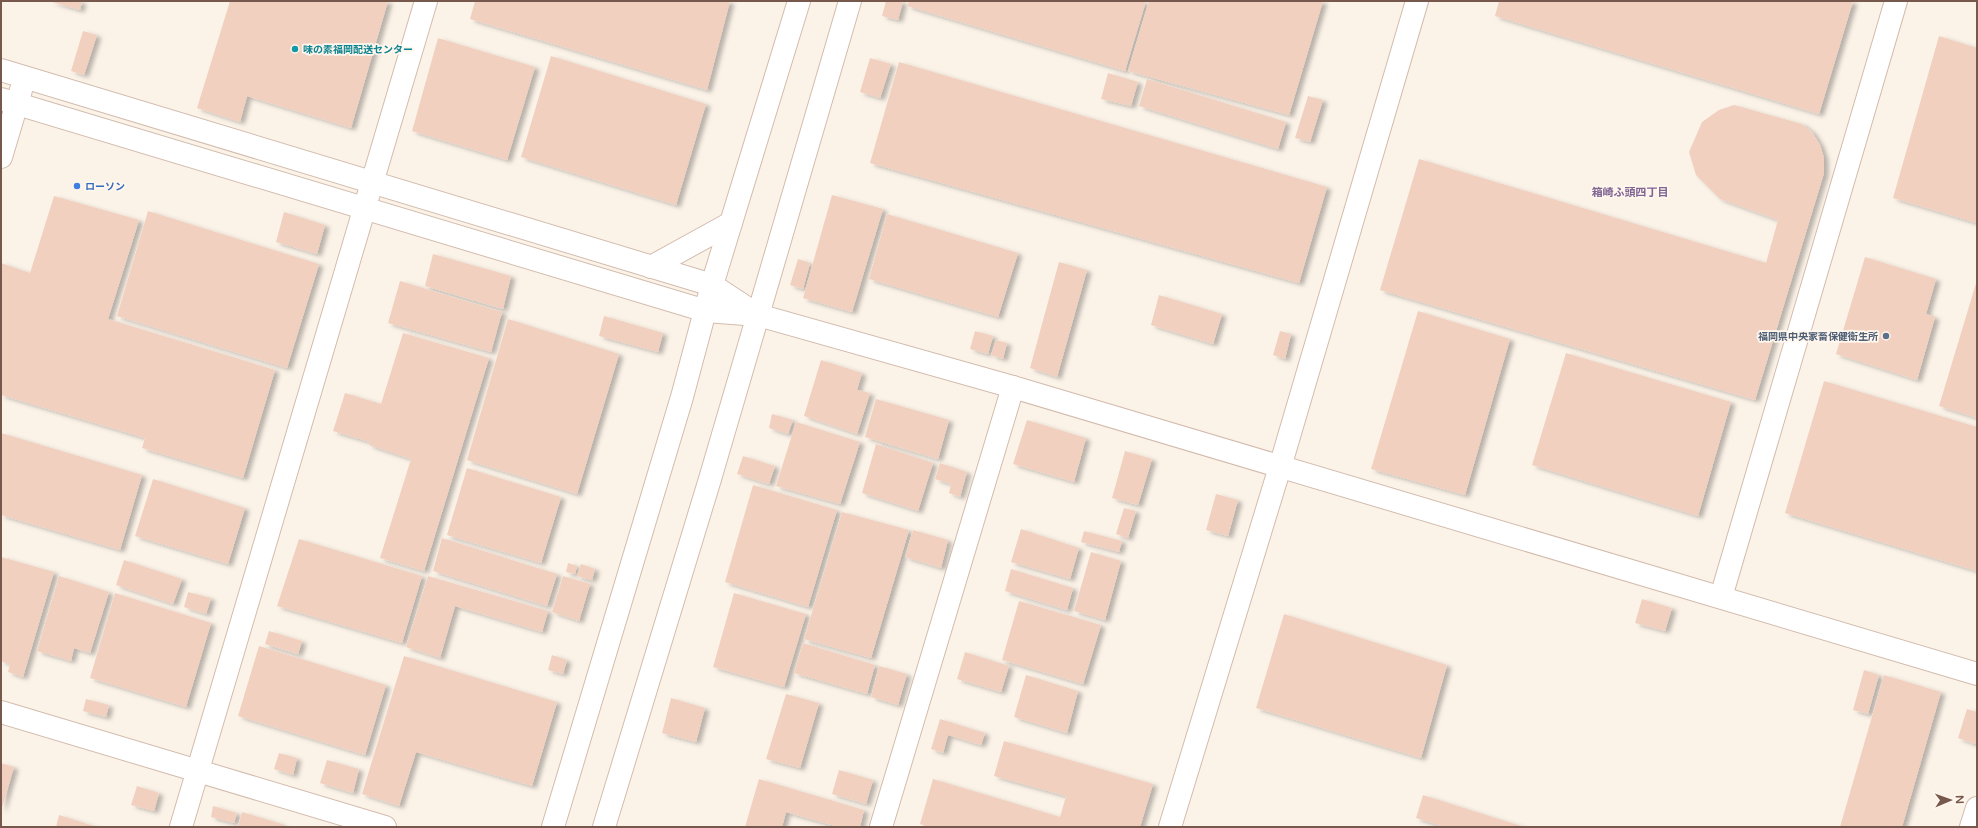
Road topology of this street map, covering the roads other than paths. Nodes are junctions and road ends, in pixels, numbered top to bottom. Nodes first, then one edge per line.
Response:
1 (426, 1) edge
2 (799, 1) edge
3 (850, 1) edge
4 (1417, 1) edge
5 (1896, 1) edge
6 (1, 70) edge
7 (25, 77) junction
8 (9, 101) edge
9 (1, 158) edge
10 (371, 182) junction
11 (364, 209) junction
12 (731, 223) junction
13 (651, 267) junction
14 (712, 285) junction
15 (706, 311) junction
16 (758, 315) junction
17 (1013, 387) junction
18 (1280, 467) junction
19 (1721, 597) junction
20 (1977, 674) edge
21 (1, 712) edge
22 (198, 772) junction
23 (1977, 808) edge
24 (181, 827) edge
25 (385, 827) edge
26 (553, 827) edge
27 (604, 827) edge
28 (881, 827) edge
29 (1170, 827) edge
30 (1971, 827) edge

1 - 10 street
2 - 12 street
3 - 16 street
4 - 18 street
5 - 19 street
6 - 7 street
7 - 8 street
7 - 10 street
8 - 9 street
8 - 11 street
10 - 11 street
10 - 13 street
11 - 15 street
11 - 22 street
12 - 13 street
12 - 14 street
13 - 14 street
14 - 15 street
14 - 16 street
15 - 16 street
15 - 26 street
16 - 17 street
16 - 27 street
17 - 18 street
17 - 28 street
18 - 19 street
18 - 29 street
19 - 20 street
21 - 22 street
22 - 24 street
22 - 25 street
23 - 30 street

